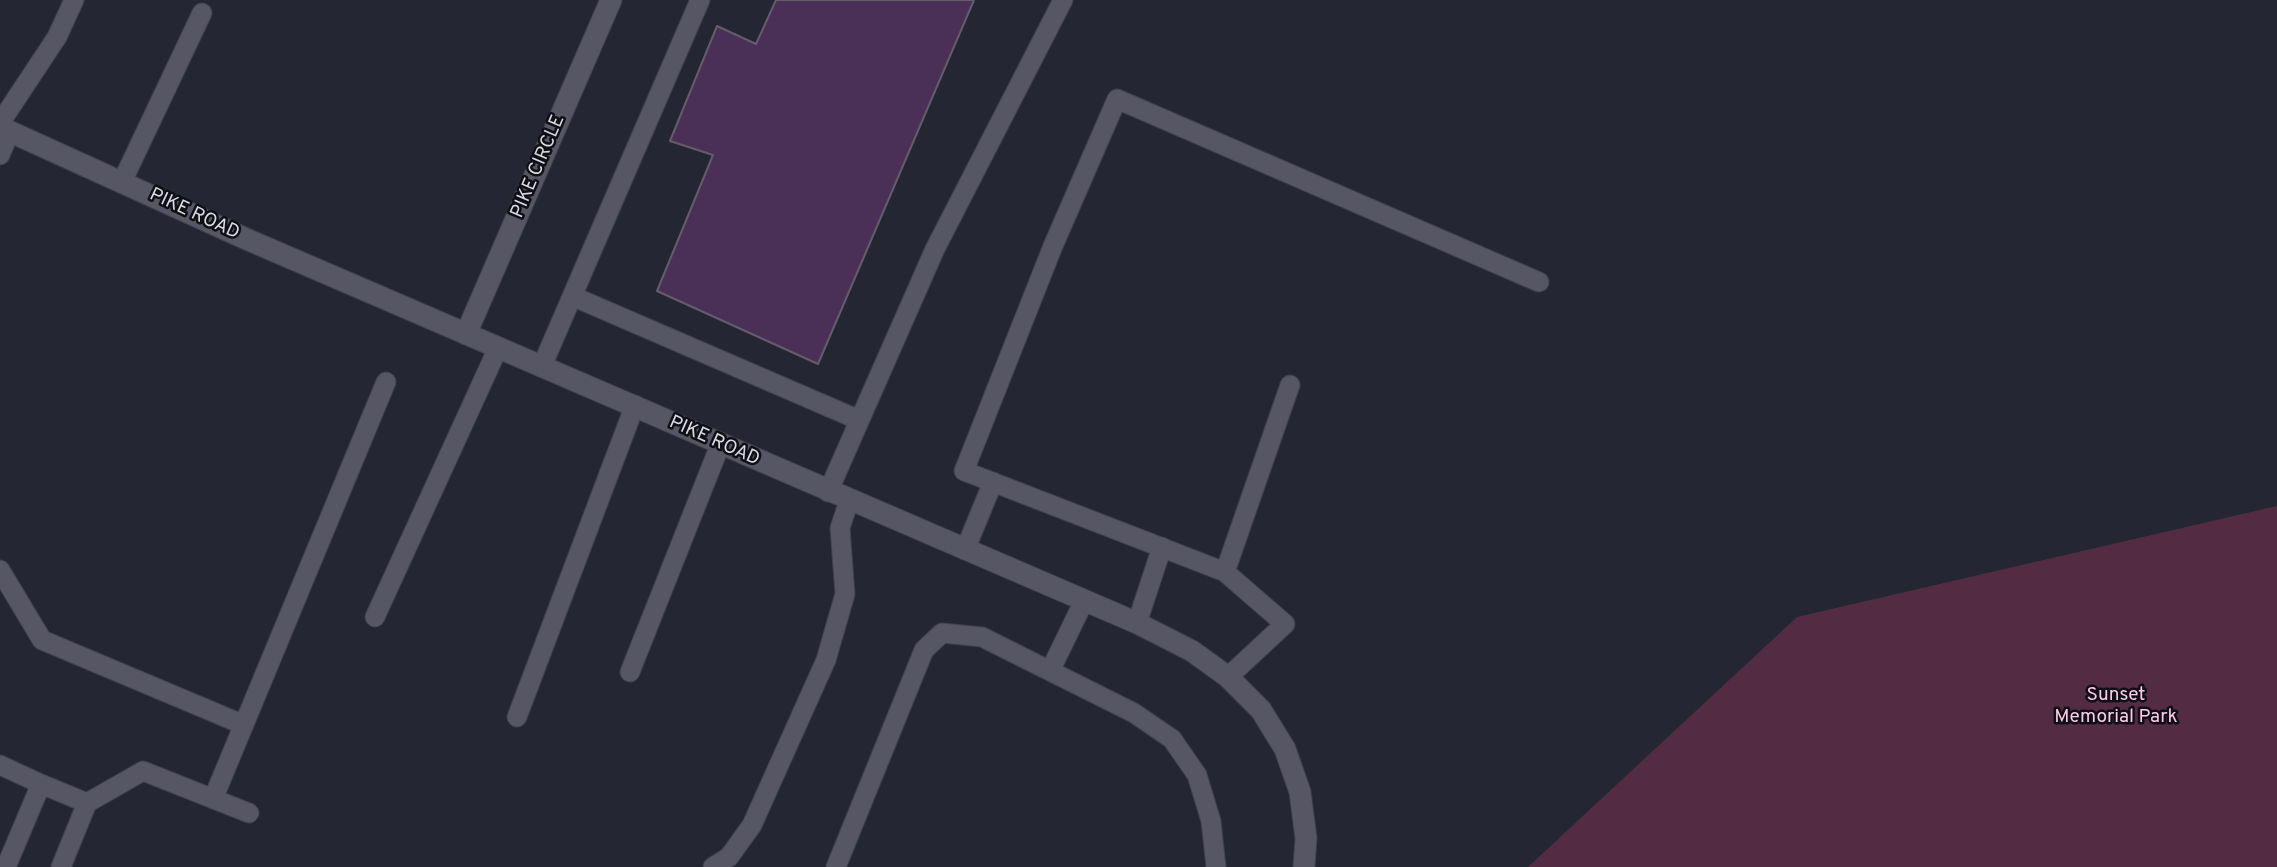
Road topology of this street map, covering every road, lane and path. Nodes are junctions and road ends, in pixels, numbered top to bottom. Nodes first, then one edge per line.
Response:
1 (74, 0) edge
2 (611, 0) edge
3 (700, 0) edge
4 (1063, 0) edge
5 (202, 13) dead end
6 (3, 127) edge
7 (0, 155) edge
8 (122, 182) junction
9 (1539, 282) dead end
10 (572, 296) junction
11 (466, 334) junction
12 (498, 348) junction
13 (542, 366) junction
14 (386, 382) dead end
15 (1290, 386) dead end
16 (635, 405) junction
17 (859, 420) junction
18 (720, 445) junction
19 (993, 482) junction
20 (828, 492) junction
21 (849, 500) junction
22 (1162, 547) junction
23 (965, 550) junction
24 (0, 570) edge
25 (1225, 572) junction
26 (1084, 601) junction
27 (375, 617) dead end
28 (1138, 623) junction
29 (1050, 671) junction
30 (630, 672) dead end
31 (1228, 677) junction
32 (517, 717) dead end
33 (244, 725) junction
34 (0, 765) edge
35 (41, 784) junction
36 (213, 799) junction
37 (87, 803) junction
38 (248, 813) dead end
39 (6, 867) edge
40 (61, 867) edge
41 (713, 867) edge
42 (835, 867) edge
43 (1216, 867) edge
44 (1304, 867) edge

1 - 6 lane
2 - 11 street, PIKE CIRCLE
3 - 10 lane
4 - 17 lane
5 - 8 lane
6 - 7 lane
6 - 8 street, PIKE ROAD
8 - 11 street, PIKE ROAD
9 - 19 lane
10 - 13 lane
10 - 17 lane
11 - 12 street, PIKE ROAD
12 - 13 street, PIKE ROAD
12 - 27 lane
13 - 16 street, PIKE ROAD
14 - 33 lane
15 - 25 lane
16 - 18 street, PIKE ROAD
16 - 32 lane
17 - 20 lane
18 - 20 street, PIKE ROAD
18 - 30 lane
19 - 22 lane
19 - 23 lane
20 - 21 street, PIKE ROAD
21 - 23 street, PIKE ROAD
21 - 41 lane
22 - 25 lane
22 - 28 lane
23 - 26 street, PIKE ROAD
24 - 33 lane
25 - 31 lane
26 - 28 street, PIKE ROAD
26 - 29 lane
28 - 31 street, PIKE ROAD
29 - 42 lane
29 - 43 lane
31 - 44 street, PIKE ROAD
33 - 36 lane
34 - 35 lane
35 - 37 lane
35 - 39 lane
36 - 37 lane
36 - 38 lane
37 - 40 lane

